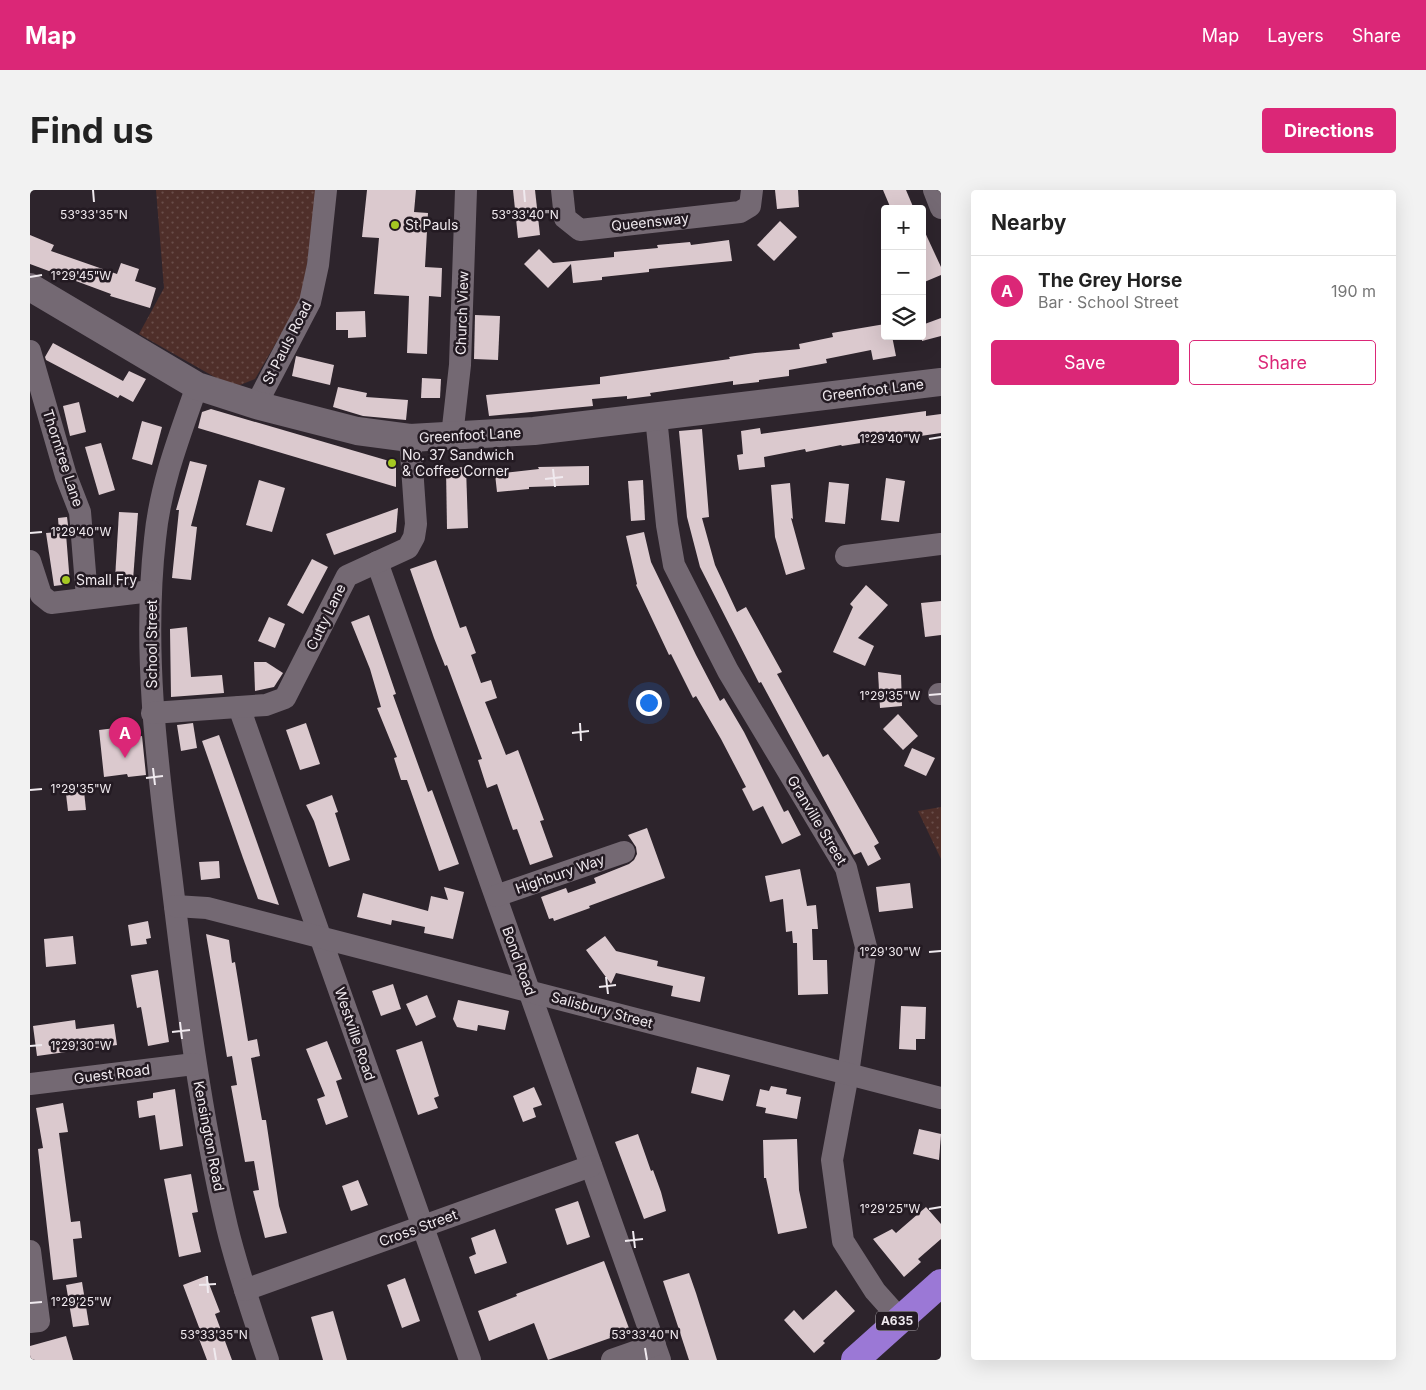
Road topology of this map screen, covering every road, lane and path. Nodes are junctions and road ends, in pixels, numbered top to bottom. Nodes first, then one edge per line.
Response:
1 (326, 190) edge
2 (466, 190) edge
3 (562, 190) edge
4 (752, 190) edge
5 (934, 190) edge
6 (941, 208) edge
7 (30, 287) edge
8 (30, 351) edge
9 (941, 382) edge
10 (197, 386) junction
11 (256, 405) junction
12 (656, 417) junction
13 (452, 436) junction
14 (410, 438) junction
15 (941, 544) edge
16 (846, 556) dead end
17 (30, 561) edge
18 (377, 562) junction
19 (151, 592) junction
20 (88, 597) junction
21 (239, 707) junction
22 (152, 713) junction
23 (624, 852) dead end
24 (496, 896) junction
25 (175, 906) junction
26 (321, 938) junction
27 (530, 992) junction
28 (194, 1064) junction
29 (848, 1074) junction
30 (30, 1084) edge
31 (941, 1098) edge
32 (591, 1166) junction
33 (423, 1226) junction
34 (30, 1251) edge
35 (941, 1283) edge
36 (245, 1290) junction
37 (900, 1319) junction
38 (35, 1322) edge
39 (657, 1352) edge
40 (268, 1360) edge
41 (470, 1360) edge
42 (612, 1360) edge
43 (855, 1360) edge

1 - 11 street, St Pauls Road
2 - 13 street, Church View
3 - 4 street, Queensway
5 - 6 street
7 - 10 street, Greenfoot Lane
8 - 20 street, Thorntree Lane
9 - 12 street, Greenfoot Lane
10 - 11 street, Greenfoot Lane
10 - 19 street, School Street
11 - 14 street, Greenfoot Lane
12 - 13 street, Greenfoot Lane
12 - 29 street, Granville Street
13 - 14 street, Greenfoot Lane
14 - 18 street, Cutty Lane
15 - 16 street
17 - 20 street
18 - 21 street, Cutty Lane
18 - 24 street, Bond Road
19 - 20 street
19 - 22 street, School Street
21 - 22 street, Cutty Lane
21 - 26 street, Westville Road
22 - 25 street, School Street
23 - 24 street, Highbury Way
24 - 27 street, Bond Road
25 - 26 street, Salisbury Street
25 - 28 street, Kensington Road
26 - 27 street, Salisbury Street
26 - 33 street, Westville Road
27 - 29 street, Salisbury Street
27 - 32 street, Bond Road
28 - 30 street, Guest Road
28 - 36 street, Kensington Road
29 - 31 street, Salisbury Street
29 - 37 street, Granville Street
32 - 33 street, Cross Street
32 - 39 street, Bond Road
33 - 36 street, Cross Street
33 - 41 street, Westville Road
34 - 38 street
35 - 37 highway, A635
36 - 40 street, Kensington Road
37 - 43 highway, A635
39 - 42 street

